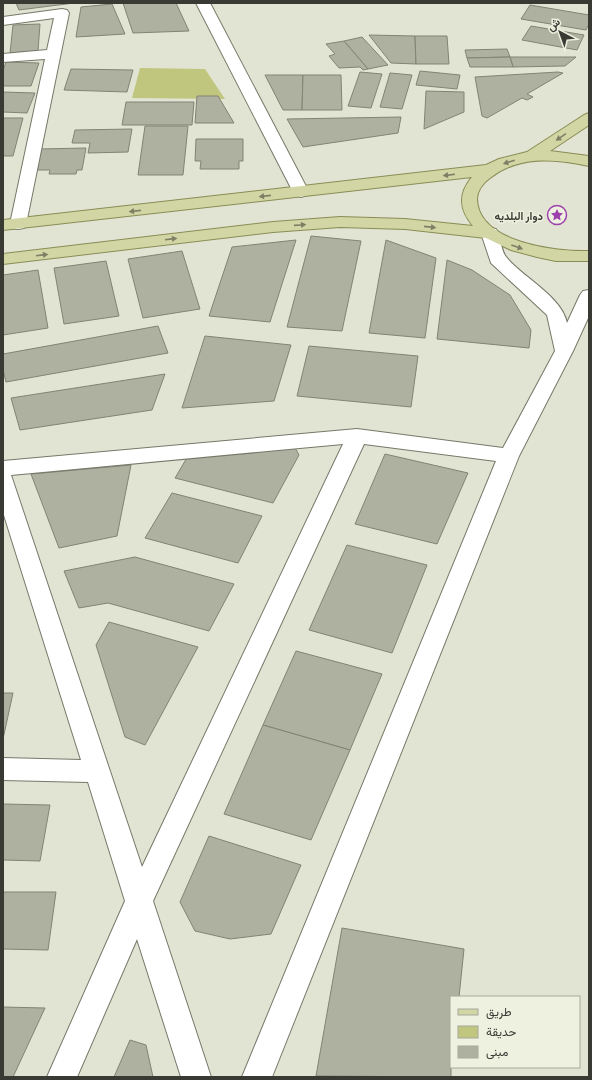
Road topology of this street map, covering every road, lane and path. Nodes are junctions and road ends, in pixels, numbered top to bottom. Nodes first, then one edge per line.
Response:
1 (203, 3) edge
2 (3, 21) edge
3 (53, 54) junction
4 (3, 58) edge
5 (589, 118) edge
6 (532, 156) junction
7 (589, 161) edge
8 (488, 170) junction
9 (301, 192) junction
10 (10, 224) edge
11 (490, 233) junction
12 (589, 256) edge
13 (3, 259) edge
14 (589, 295) edge
15 (564, 351) junction
16 (357, 436) junction
17 (508, 456) junction
18 (3, 468) edge
19 (3, 480) edge
20 (3, 769) edge
21 (97, 771) junction
22 (139, 902) junction
23 (62, 1077) edge
24 (196, 1077) edge
25 (257, 1077) edge

1 - 9 street
2 - 3 street
3 - 4 street
3 - 10 street
5 -> 6 main road
6 - 7 main road
6 -> 8 main road
8 -> 9 main road
8 - 11 main road
9 -> 10 main road
11 -> 12 main road
13 -> 11 main road
11 - 15 street
14 - 15 street
15 - 17 street
16 - 17 street
16 - 18 street
16 - 22 street
17 - 25 street
19 - 21 street
20 - 21 street
21 - 22 street
22 - 23 street
22 - 24 street

